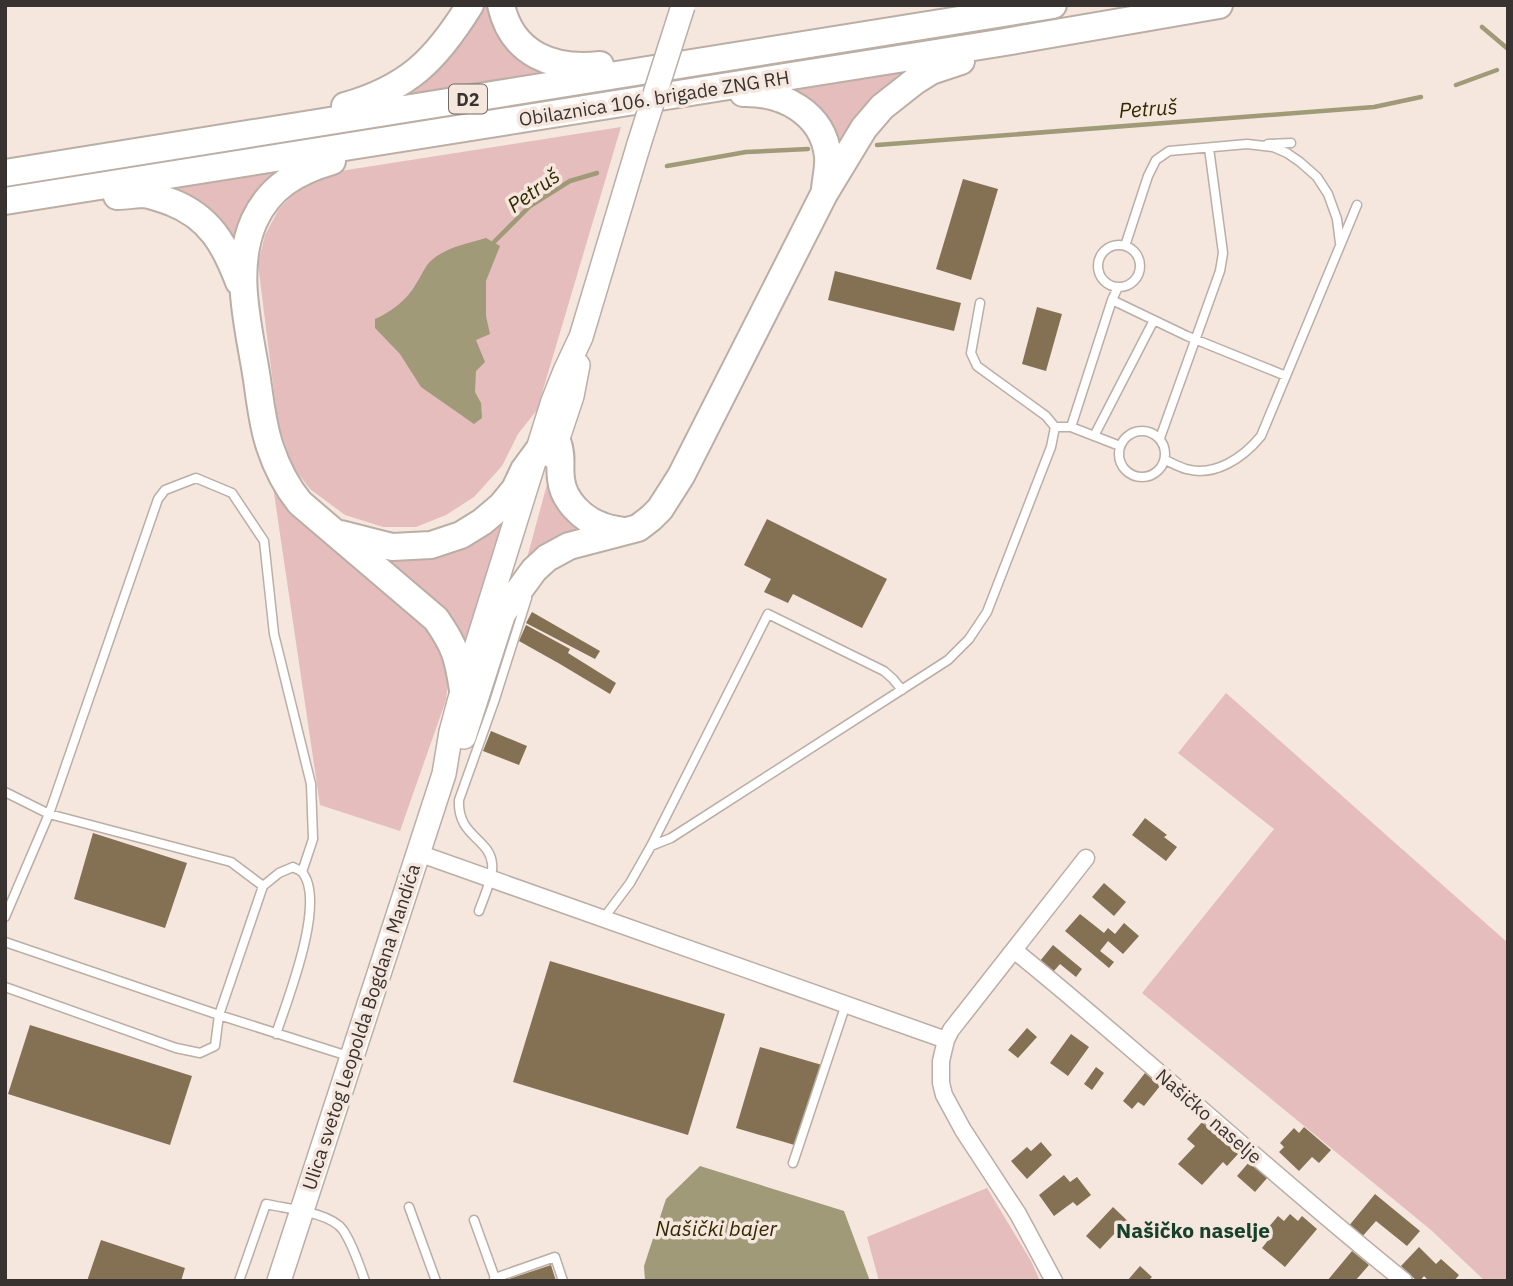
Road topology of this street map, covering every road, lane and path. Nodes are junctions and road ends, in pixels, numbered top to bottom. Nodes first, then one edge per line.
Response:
1 (470, 5) edge
2 (501, 5) edge
3 (974, 5) edge
4 (1053, 5) edge
5 (1219, 5) edge
6 (683, 6) edge
7 (932, 25) junction
8 (999, 43) junction
9 (643, 71) junction
10 (699, 91) junction
11 (294, 127) junction
12 (1291, 143) dead end
13 (365, 144) junction
14 (1247, 144) junction
15 (1209, 148) junction
16 (5, 173) edge
17 (74, 190) junction
18 (824, 194) junction
19 (5, 201) edge
20 (1357, 205) dead end
21 (1340, 245) junction
22 (1125, 246) junction
23 (1118, 287) junction
24 (244, 294) junction
25 (1112, 300) junction
26 (980, 303) dead end
27 (1153, 320) junction
28 (1196, 340) junction
29 (1286, 376) junction
30 (1055, 427) junction
31 (1071, 427) junction
32 (1094, 436) junction
33 (1160, 438) junction
34 (548, 446) junction
35 (1120, 446) junction
36 (1165, 460) junction
37 (624, 531) junction
38 (336, 533) junction
39 (527, 598) dead end
40 (504, 611) junction
41 (463, 690) junction
42 (902, 690) junction
43 (444, 774) junction
44 (5, 792) edge
45 (49, 814) junction
46 (650, 846) junction
47 (418, 853) junction
48 (1086, 858) dead end
49 (302, 872) junction
50 (490, 879) junction
51 (263, 886) junction
52 (479, 911) dead end
53 (5, 917) edge
54 (603, 919) junction
55 (5, 942) edge
56 (1015, 951) junction
57 (5, 987) edge
58 (846, 1004) junction
59 (219, 1015) junction
60 (276, 1034) junction
61 (946, 1040) junction
62 (351, 1057) junction
63 (793, 1163) dead end
64 (409, 1208) dead end
65 (302, 1211) junction
66 (474, 1220) dead end
67 (494, 1279) edge
68 (239, 1281) edge
69 (279, 1281) edge
70 (365, 1281) edge
71 (436, 1281) edge
72 (563, 1281) edge
73 (1055, 1281) edge
74 (1404, 1281) edge

1 - 11 highway
2 - 9 highway
3 - 7 highway
4 - 7 highway, Obilaznica 106. brigade ZNG RH / D2
5 - 8 highway, Obilaznica 106. brigade ZNG RH / D2
6 - 34 main road, Ulica svetog Leopolda Bogdana Mandića, bridge
7 - 9 highway, Obilaznica 106. brigade ZNG RH / D2
8 - 10 highway, Obilaznica 106. brigade ZNG RH / D2
8 - 18 highway
9 - 11 highway, Obilaznica 106. brigade ZNG RH / D2
10 - 13 highway, Obilaznica 106. brigade ZNG RH / D2
10 - 18 highway
11 - 16 highway, Obilaznica 106. brigade ZNG RH / D2
12 - 14 lane
13 - 17 highway, Obilaznica 106. brigade ZNG RH / D2
13 - 24 highway
14 - 15 lane
14 - 21 lane
15 - 22 lane
15 - 28 lane
17 - 19 highway, Obilaznica 106. brigade ZNG RH / D2
17 - 24 highway
18 - 37 highway
20 - 21 lane
21 - 29 lane
22 - 23 lane
22 - 23 lane
23 - 25 lane
24 - 38 highway
25 - 27 lane
25 - 31 lane
26 - 30 lane
27 - 28 lane
27 - 32 lane
28 - 29 lane
28 - 33 lane
29 - 36 lane
30 - 31 lane
30 - 42 lane
31 - 32 lane
32 - 35 lane
33 - 35 lane
33 - 36 lane
34 - 37 highway
34 - 38 highway
34 - 40 main road, Ulica svetog Leopolda Bogdana Mandića
34 - 41 main road, Ulica svetog Leopolda Bogdana Mandića
35 - 36 lane
37 - 40 highway
38 - 41 highway
39 - 50 lane
40 - 43 main road, Ulica svetog Leopolda Bogdana Mandića
41 - 43 main road, Ulica svetog Leopolda Bogdana Mandića
42 - 46 lane
42 - 46 lane
43 - 47 main road, Ulica svetog Leopolda Bogdana Mandića
44 - 45 lane
45 - 49 lane
45 - 51 lane
45 - 53 lane
46 - 54 lane
47 - 50 street
47 - 62 main road, Ulica svetog Leopolda Bogdana Mandića
48 - 56 street
49 - 51 lane
49 - 60 lane
50 - 52 lane
50 - 54 street
51 - 59 lane
54 - 58 street
55 - 59 lane
56 - 61 street
56 - 74 street, Našičko naselje
57 - 59 lane
58 - 61 street
58 - 63 lane
59 - 60 lane
60 - 62 lane
61 - 73 street
62 - 65 main road, Ulica svetog Leopolda Bogdana Mandića
64 - 71 lane
65 - 68 lane
65 - 69 main road, Ulica svetog Leopolda Bogdana Mandića
65 - 70 lane
66 - 67 lane
67 - 72 lane

